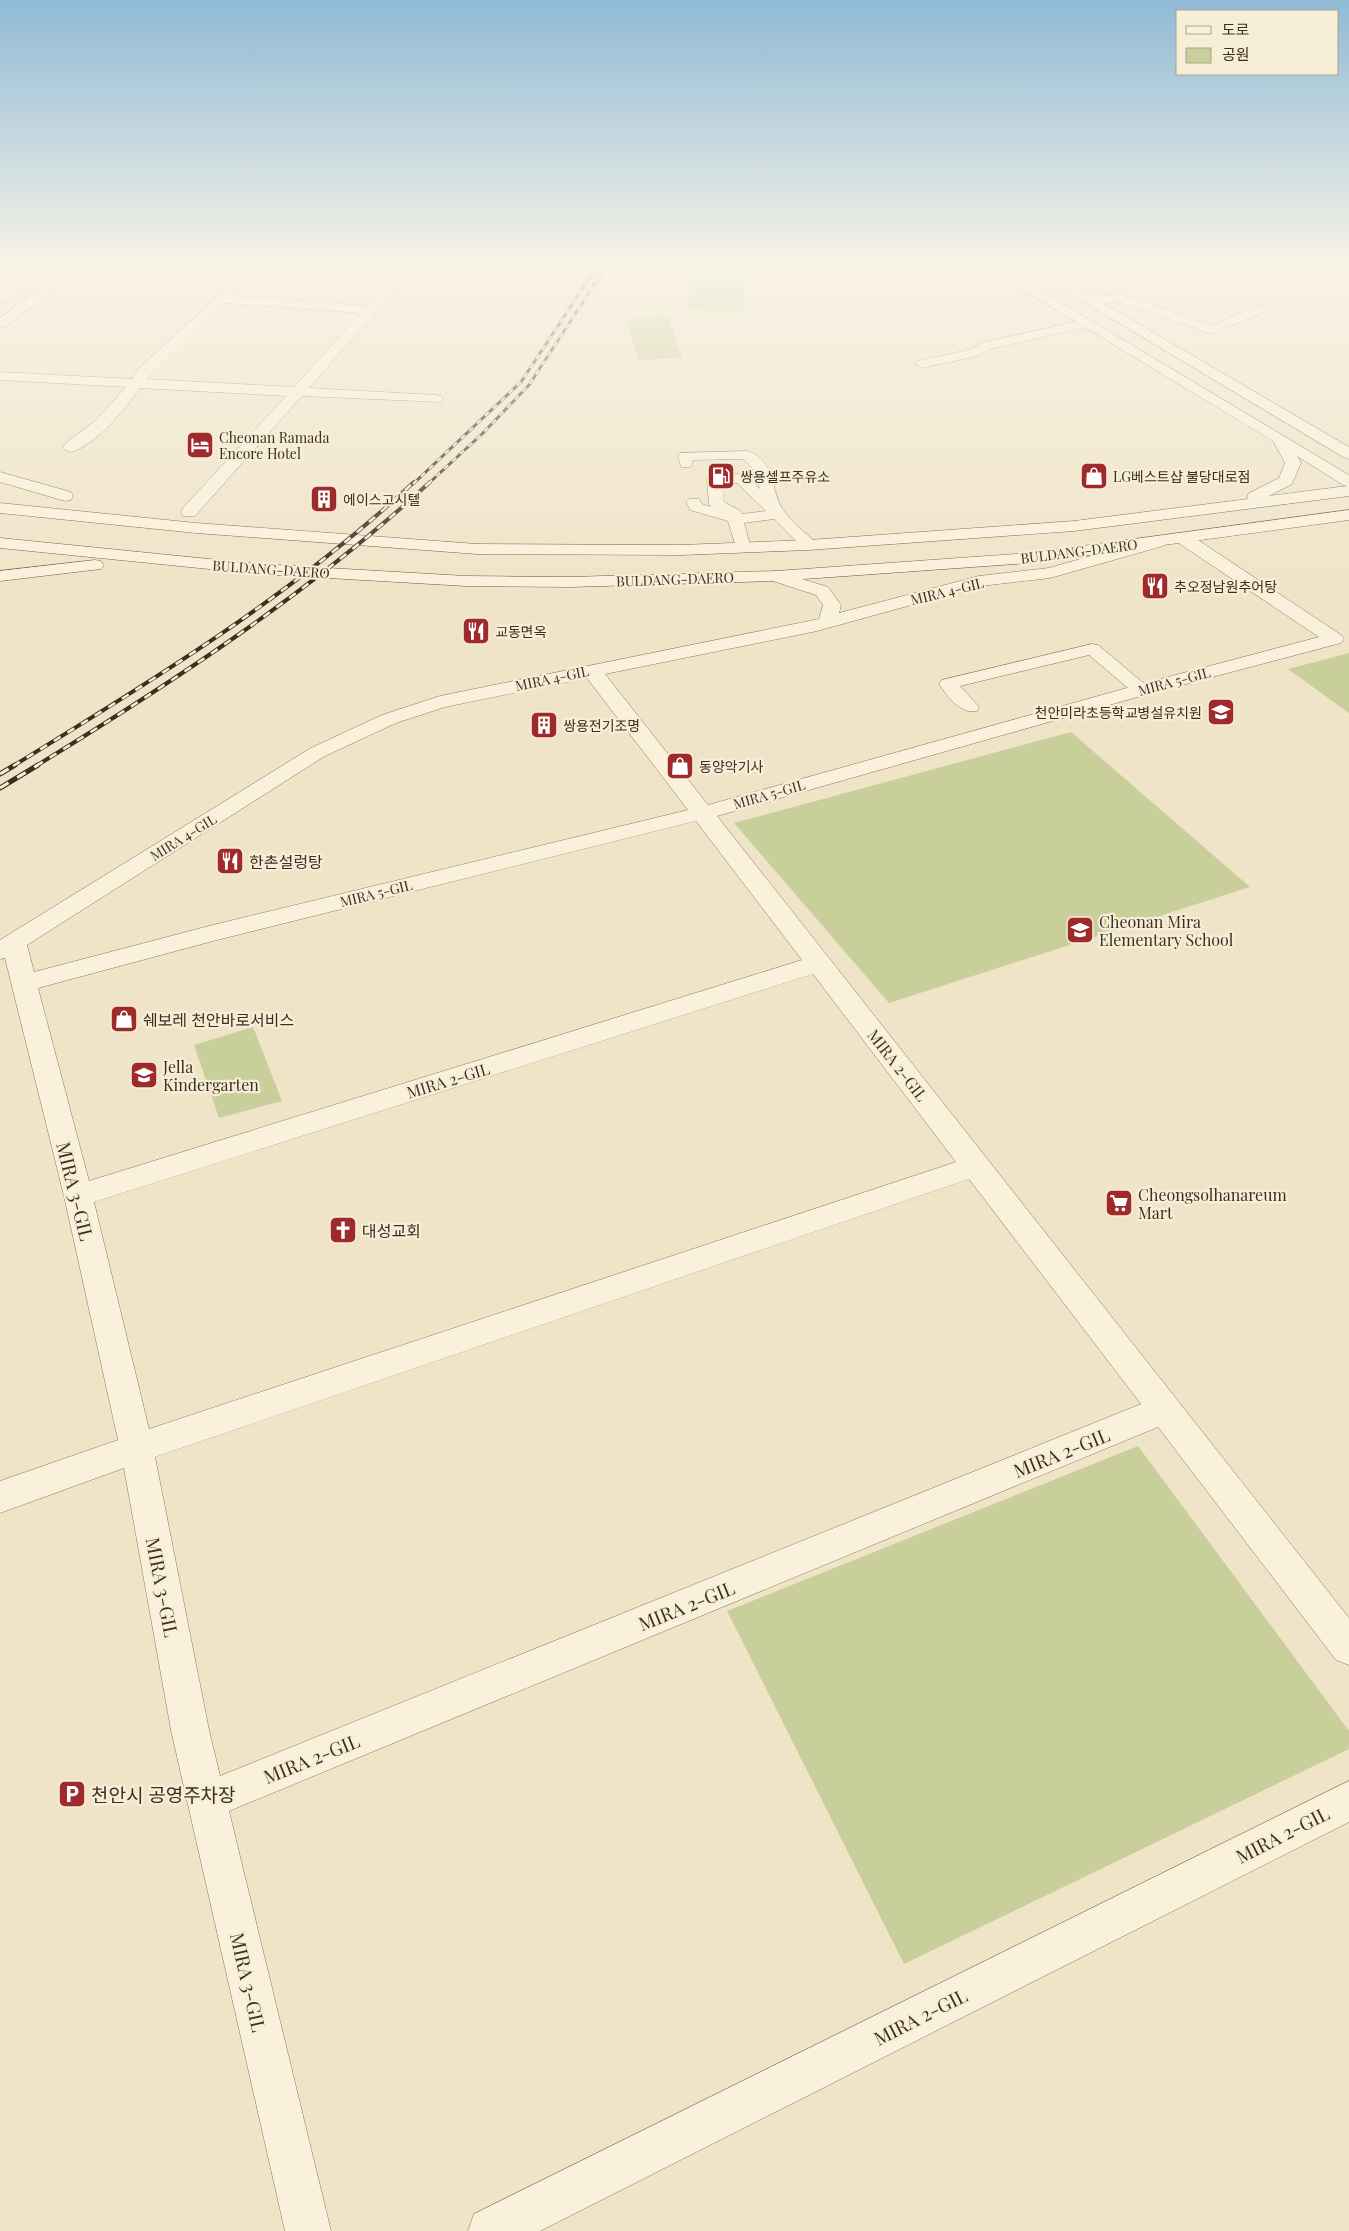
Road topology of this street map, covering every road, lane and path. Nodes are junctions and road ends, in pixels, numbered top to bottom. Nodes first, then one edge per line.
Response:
1 (146, 369) edge
2 (317, 369) edge
3 (1162, 369) edge
4 (1205, 369) edge
5 (0, 376) edge
6 (138, 383) junction
7 (296, 392) junction
8 (436, 399) dead end
9 (1311, 432) junction
10 (1279, 438) junction
11 (1349, 445) edge
12 (71, 446) dead end
13 (1349, 454) edge
14 (686, 464) dead end
15 (0, 477) edge
16 (1349, 482) edge
17 (1349, 491) edge
18 (0, 492) edge
19 (65, 496) junction
20 (716, 498) junction
21 (84, 499) dead end
22 (694, 502) dead end
23 (131, 505) dead end
24 (0, 508) edge
25 (771, 508) junction
26 (1225, 508) junction
27 (189, 512) junction
28 (1349, 515) edge
29 (736, 519) junction
30 (1349, 528) edge
31 (1235, 530) junction
32 (328, 538) junction
33 (1183, 538) junction
34 (1157, 542) junction
35 (0, 543) edge
36 (809, 545) junction
37 (743, 548) junction
38 (155, 559) junction
39 (0, 576) edge
40 (776, 576) junction
41 (828, 622) junction
42 (591, 670) junction
43 (1141, 690) junction
44 (970, 707) dead end
45 (703, 813) junction
46 (7, 947) edge
47 (819, 963) junction
48 (24, 983) junction
49 (976, 1166) junction
50 (78, 1196) junction
51 (1165, 1409) junction
52 (137, 1448) junction
53 (0, 1497) edge
54 (1349, 1647) edge
55 (1349, 1800) edge
56 (206, 1801) junction
57 (308, 2231) edge
58 (491, 2231) edge

1 - 6 street
2 - 7 street
3 - 10 street
4 - 9 street
5 - 6 street
6 - 7 street
6 - 12 street
7 - 8 street
7 - 27 street
9 - 11 street
9 - 13 street
10 - 16 street
10 - 26 street
14 - 25 lane
15 - 19 street
17 - 26 street, BULDANG-DAERO
18 - 19 street
19 - 21 street
20 - 25 lane
20 - 25 lane
20 - 29 lane
22 - 29 lane
23 - 27 street
24 - 32 street, BULDANG-DAERO
25 - 29 lane
25 - 36 lane
26 - 36 street, BULDANG-DAERO
27 - 32 street
28 - 31 street, BULDANG-DAERO
29 - 37 lane
30 - 31 street
31 - 33 street, BULDANG-DAERO
32 - 37 street, BULDANG-DAERO
33 - 34 street, BULDANG-DAERO
33 - 43 street, MIRA 5-GIL
34 - 40 street, BULDANG-DAERO
34 - 41 street, MIRA 4-GIL
35 - 38 street, BULDANG-DAERO
36 - 37 street, BULDANG-DAERO
38 - 39 street
38 - 40 street, BULDANG-DAERO
40 - 41 street
41 - 42 street, MIRA 4-GIL
42 - 45 street, MIRA 2-GIL
42 - 46 street, MIRA 4-GIL
43 - 44 lane
43 - 45 street, MIRA 5-GIL
45 - 47 street, MIRA 2-GIL
45 - 48 street, MIRA 5-GIL
46 - 48 street, MIRA 3-GIL
47 - 49 street, MIRA 2-GIL
47 - 50 street, MIRA 2-GIL
48 - 50 street, MIRA 3-GIL
49 - 51 street, MIRA 2-GIL
49 - 52 street
50 - 52 street, MIRA 3-GIL
51 - 54 street, MIRA 2-GIL
51 - 56 street, MIRA 2-GIL
52 - 53 street
52 - 56 street, MIRA 3-GIL
55 - 58 street, MIRA 2-GIL
56 - 57 street, MIRA 3-GIL

